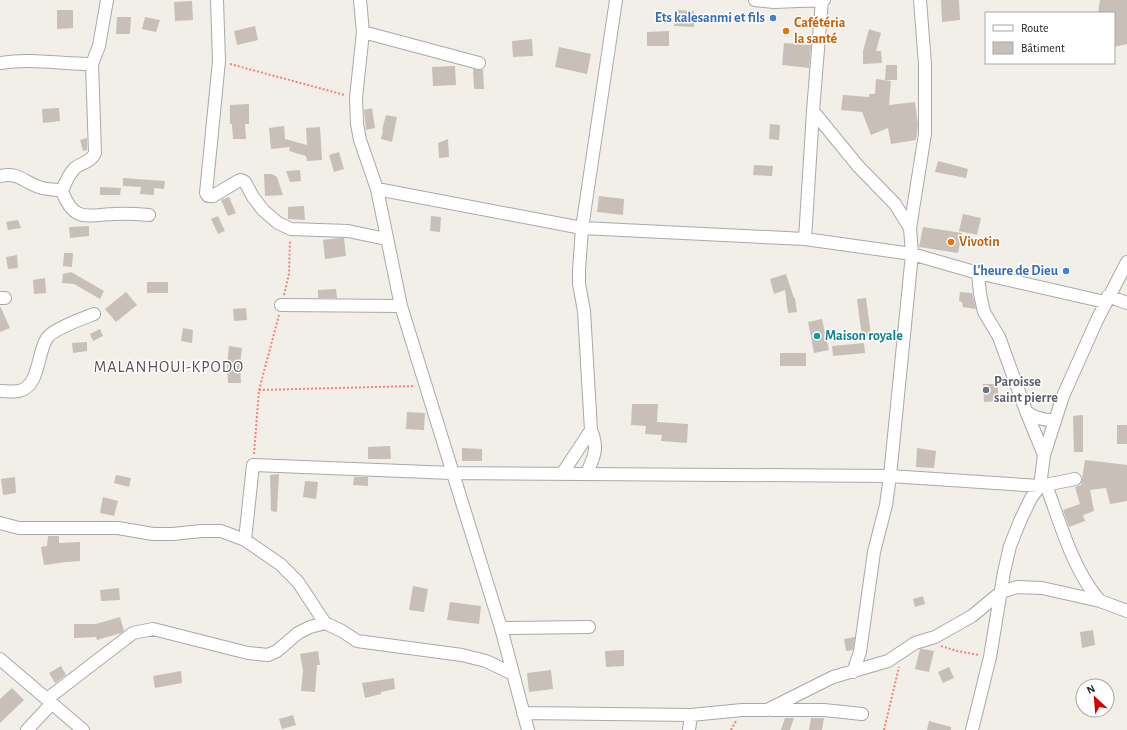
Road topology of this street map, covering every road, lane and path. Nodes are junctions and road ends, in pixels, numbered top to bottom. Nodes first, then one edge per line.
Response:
1 (108, 0) edge
2 (217, 0) edge
3 (360, 0) edge
4 (616, 0) edge
5 (755, 0) edge
6 (823, 0) edge
7 (920, 0) edge
8 (363, 32) junction
9 (219, 61) junction
10 (0, 63) edge
11 (480, 63) dead end
12 (92, 64) junction
13 (356, 98) junction
14 (813, 111) junction
15 (0, 176) edge
16 (377, 189) junction
17 (62, 191) junction
18 (149, 215) dead end
19 (582, 228) junction
20 (910, 228) junction
21 (291, 229) junction
22 (386, 238) junction
23 (805, 238) junction
24 (912, 254) junction
25 (1127, 262) edge
26 (978, 273) junction
27 (1107, 299) junction
28 (1127, 303) edge
29 (281, 305) junction
30 (401, 306) junction
31 (94, 314) dead end
32 (425, 386) junction
33 (259, 390) junction
34 (0, 391) edge
35 (1026, 411) junction
36 (1054, 421) junction
37 (591, 430) junction
38 (1044, 455) junction
39 (253, 465) junction
40 (452, 473) junction
41 (587, 473) junction
42 (562, 474) junction
43 (890, 476) junction
44 (1075, 479) dead end
45 (1043, 485) junction
46 (0, 523) edge
47 (245, 540) junction
48 (1001, 592) junction
49 (1100, 601) junction
50 (1127, 611) edge
51 (325, 623) junction
52 (589, 627) dead end
53 (501, 628) junction
54 (922, 641) junction
55 (903, 652) junction
56 (990, 656) junction
57 (1, 662) edge
58 (853, 672) junction
59 (513, 674) junction
60 (50, 701) junction
61 (767, 710) junction
62 (523, 713) junction
63 (862, 714) dead end
64 (691, 715) junction
65 (27, 730) edge
66 (82, 730) edge
67 (528, 730) edge
68 (688, 730) edge
69 (884, 730) edge
70 (972, 730) edge

1 - 12 street
2 - 9 street
3 - 8 street
4 - 19 street
5 - 6 street
6 - 14 street
7 - 20 street
8 - 11 street
8 - 13 street
9 - 13 path
9 - 21 street
10 - 12 street
12 - 17 street
13 - 16 street
14 - 20 street
14 - 23 street
15 - 17 street
16 - 19 street
16 - 22 street
17 - 18 street
19 - 23 street
19 - 37 street
20 - 24 street
21 - 22 street
21 - 29 path
22 - 30 street
23 - 24 street
24 - 26 street
24 - 43 street
25 - 27 street
26 - 27 street
26 - 35 street
27 - 28 street
27 - 36 street
29 - 30 street
29 - 33 path
30 - 32 street
31 - 34 street
32 - 33 path
32 - 40 street
33 - 39 path
35 - 36 street
35 - 38 street
36 - 38 street
37 - 41 street
37 - 42 street
38 - 45 street
39 - 40 street
39 - 47 street
40 - 42 street
40 - 53 street
41 - 42 street
41 - 43 street
43 - 45 street
43 - 58 street
44 - 45 street
45 - 48 street
45 - 49 street
46 - 47 street
47 - 51 street
48 - 49 street
48 - 54 street
48 - 56 street
49 - 50 street
51 - 59 street
51 - 60 street
52 - 53 street
53 - 59 street
54 - 55 street
54 - 56 path
55 - 58 street
55 - 69 path
56 - 70 street
57 - 60 street
58 - 61 street
59 - 62 street
60 - 65 street
60 - 66 street
61 - 63 street
61 - 64 street
62 - 64 street
62 - 67 street
64 - 68 street

